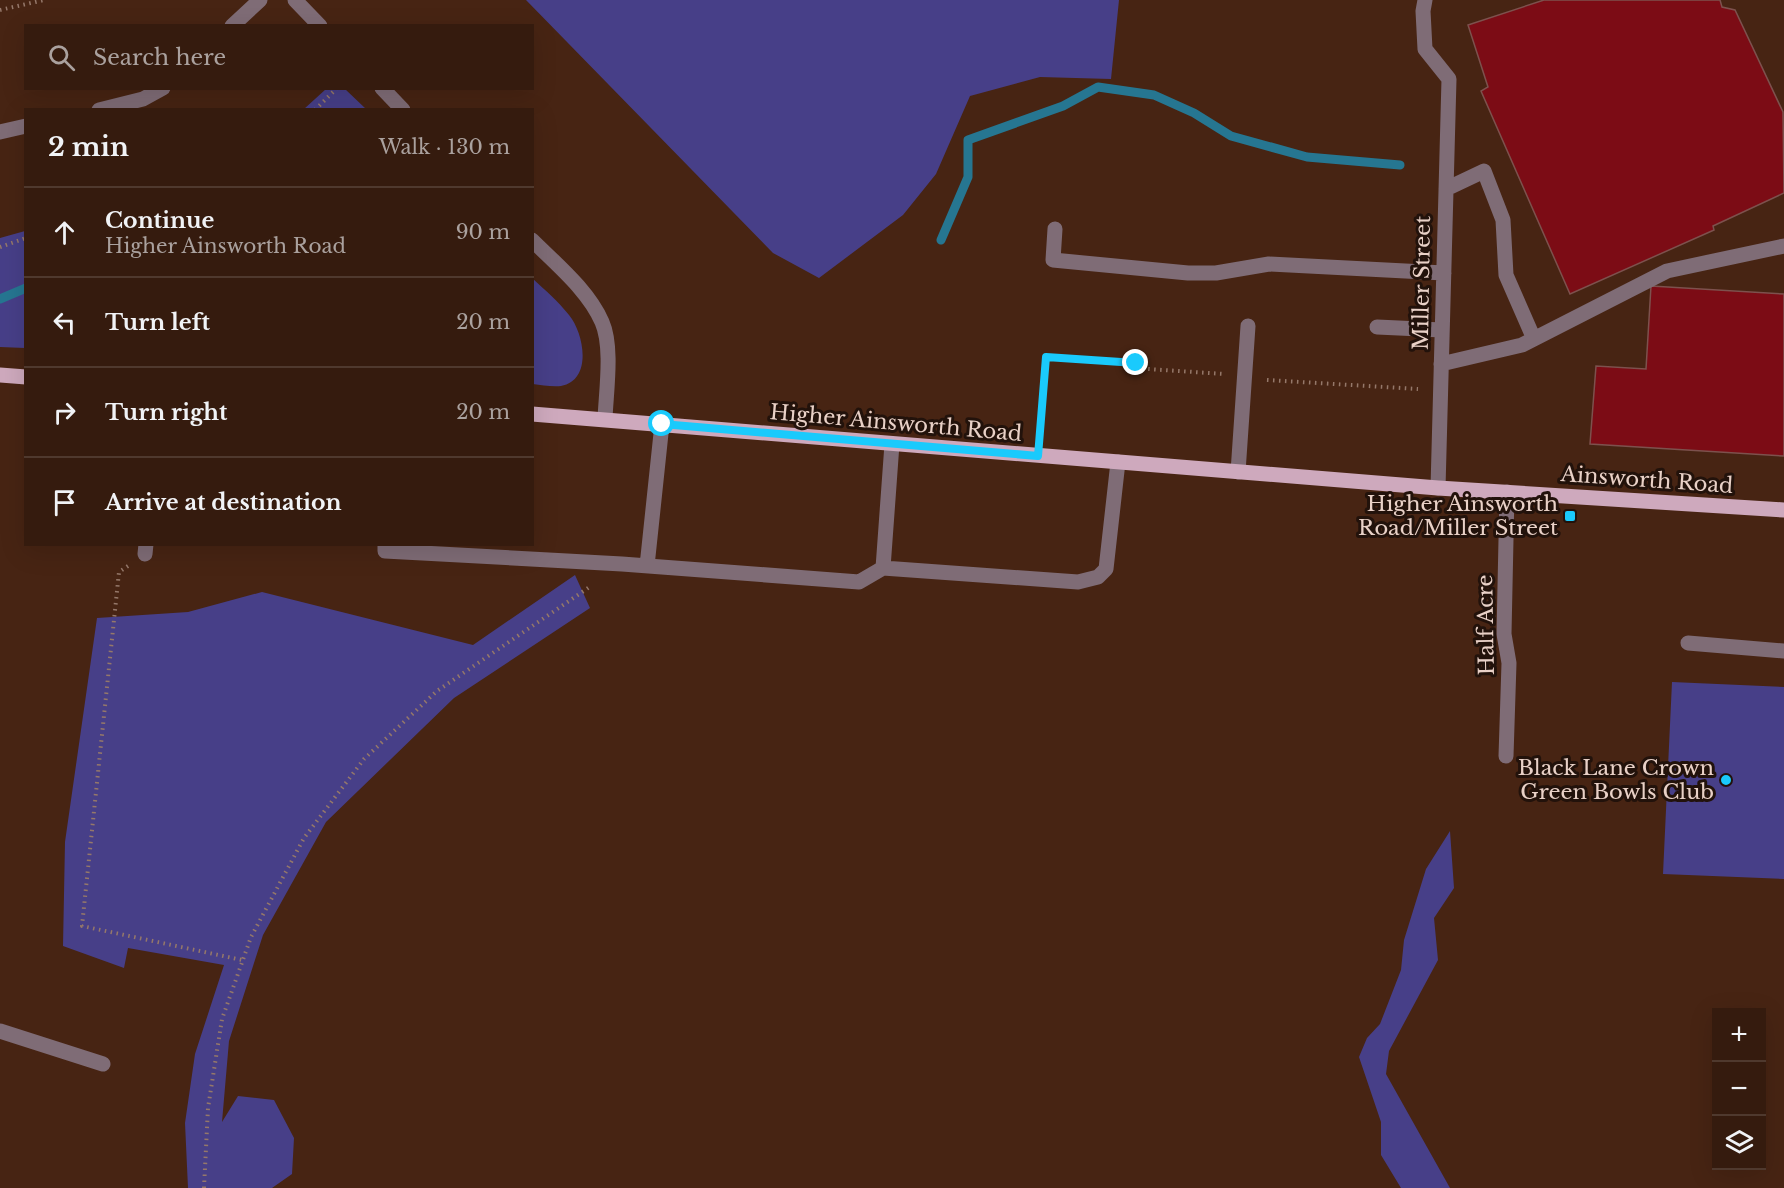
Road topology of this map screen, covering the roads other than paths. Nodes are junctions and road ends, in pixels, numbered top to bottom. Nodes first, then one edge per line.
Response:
1 (260, 0) edge
2 (295, 0) edge
3 (1425, 0) edge
4 (234, 24) edge
5 (318, 24) edge
6 (159, 90) edge
7 (384, 90) edge
8 (107, 108) edge
9 (401, 108) edge
10 (24, 126) edge
11 (0, 132) edge
12 (1446, 189) junction
13 (1055, 229) dead end
14 (534, 242) edge
15 (1784, 246) edge
16 (1444, 273) junction
17 (1248, 326) dead end
18 (1377, 327) dead end
19 (1442, 330) junction
20 (1534, 339) junction
21 (1441, 364) junction
22 (0, 375) edge
23 (24, 377) edge
24 (534, 414) edge
25 (605, 420) junction
26 (662, 424) junction
27 (892, 444) junction
28 (1118, 462) junction
29 (1238, 472) junction
30 (1438, 488) junction
31 (1507, 492) junction
32 (1784, 510) edge
33 (385, 546) edge
34 (647, 566) junction
35 (883, 568) junction
36 (1688, 643) dead end
37 (1784, 651) edge
38 (1506, 756) dead end
39 (0, 1030) edge
40 (103, 1064) dead end

1 - 4 street
2 - 5 street
3 - 12 street, Miller Street
6 - 8 street
7 - 9 street
10 - 11 street
12 - 16 street, Miller Street
12 - 20 street
13 - 16 street
14 - 25 street
15 - 20 street
16 - 19 street, Miller Street
17 - 29 street
18 - 19 street
19 - 21 street, Miller Street
20 - 21 street
21 - 30 street, Miller Street
22 - 23 main road
24 - 25 main road, Higher Ainsworth Road
25 - 26 main road, Higher Ainsworth Road
26 - 27 main road, Higher Ainsworth Road
26 - 34 street
27 - 28 main road, Higher Ainsworth Road
27 - 35 street
28 - 29 main road, Higher Ainsworth Road
28 - 35 street
29 - 30 main road, Higher Ainsworth Road
30 - 31 main road, Higher Ainsworth Road
31 - 32 main road, Ainsworth Road
31 - 38 street, Half Acre
33 - 34 street
34 - 35 street
36 - 37 street
39 - 40 street

